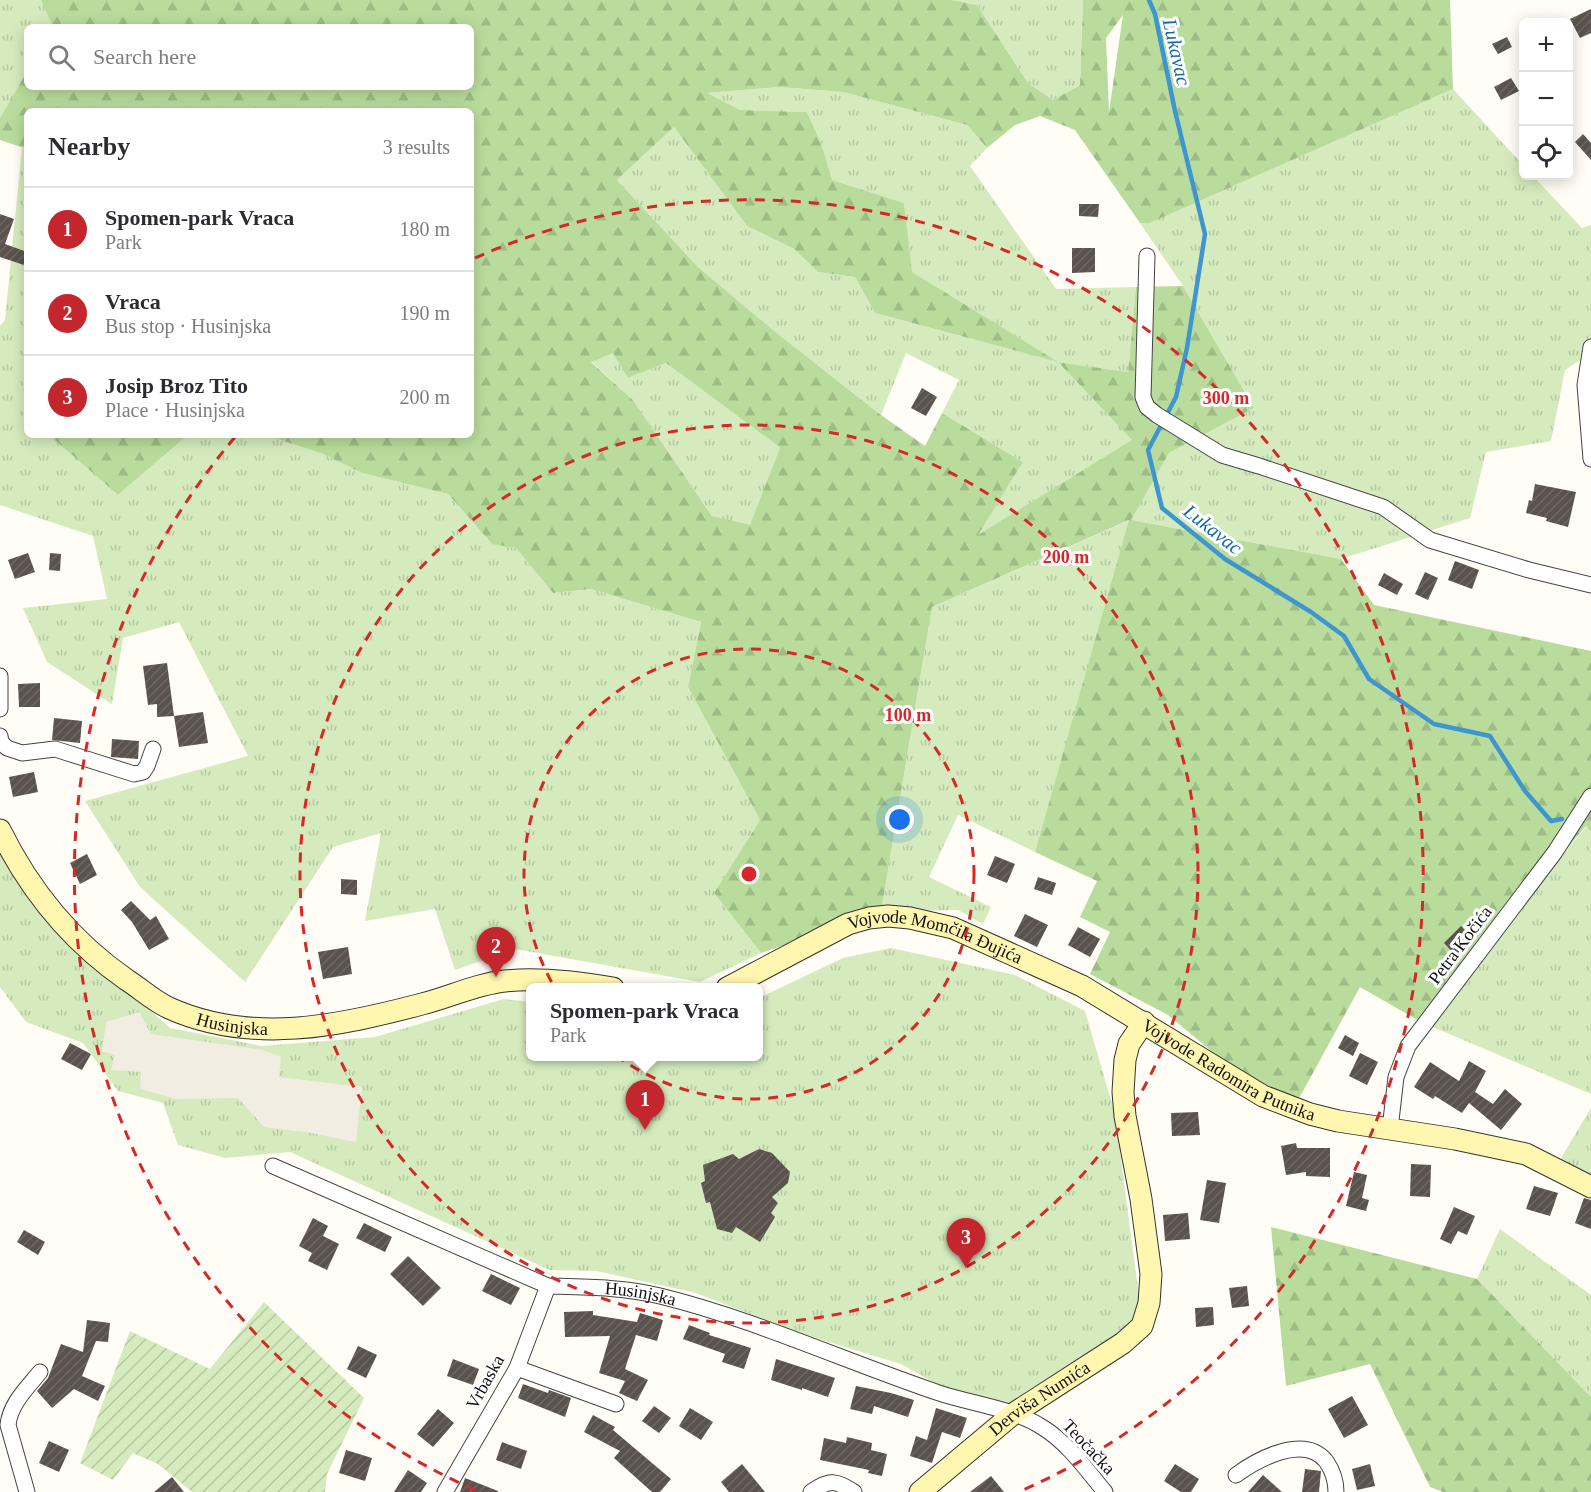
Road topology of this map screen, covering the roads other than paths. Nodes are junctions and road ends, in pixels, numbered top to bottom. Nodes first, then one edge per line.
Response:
1 (1147, 256) dead end
2 (1591, 347) edge
3 (1591, 459) edge
4 (1591, 585) edge
5 (0, 675) edge
6 (0, 709) edge
7 (0, 736) edge
8 (153, 749) dead end
9 (1591, 796) edge
10 (0, 830) edge
11 (582, 983) edge
12 (735, 983) edge
13 (1144, 1022) junction
14 (1390, 1129) junction
15 (273, 1166) dead end
16 (1591, 1187) edge
17 (548, 1286) junction
18 (1149, 1303) joint
19 (517, 1368) junction
20 (40, 1372) dead end
21 (616, 1404) dead end
22 (1013, 1414) junction
23 (1236, 1475) dead end
24 (27, 1492) edge
25 (445, 1492) edge
26 (811, 1492) edge
27 (854, 1492) edge
28 (920, 1492) edge
29 (1105, 1492) edge
30 (1336, 1492) edge

1 - 4 street
2 - 3 street
5 - 6 street
7 - 8 street
9 - 14 street, Petra Kočića
10 - 11 main road, Husinjska
12 - 13 main road, Vojvode Momčila Đujića
13 - 14 main road, Vojvode Radomira Putnika
13 - 18 main road, Vojvode Radomira Putnika
14 - 16 main road, Vojvode Radomira Putnika
15 - 17 street, Husinjska
17 - 19 street, Vrbaska
17 - 22 street, Husinjska
18 - 22 main road, Derviša Numića
19 - 21 street
19 - 25 street, Vrbaska
20 - 24 street
22 - 28 main road, Derviša Numića
22 - 29 street, Teočačka
23 - 30 street
26 - 27 street

